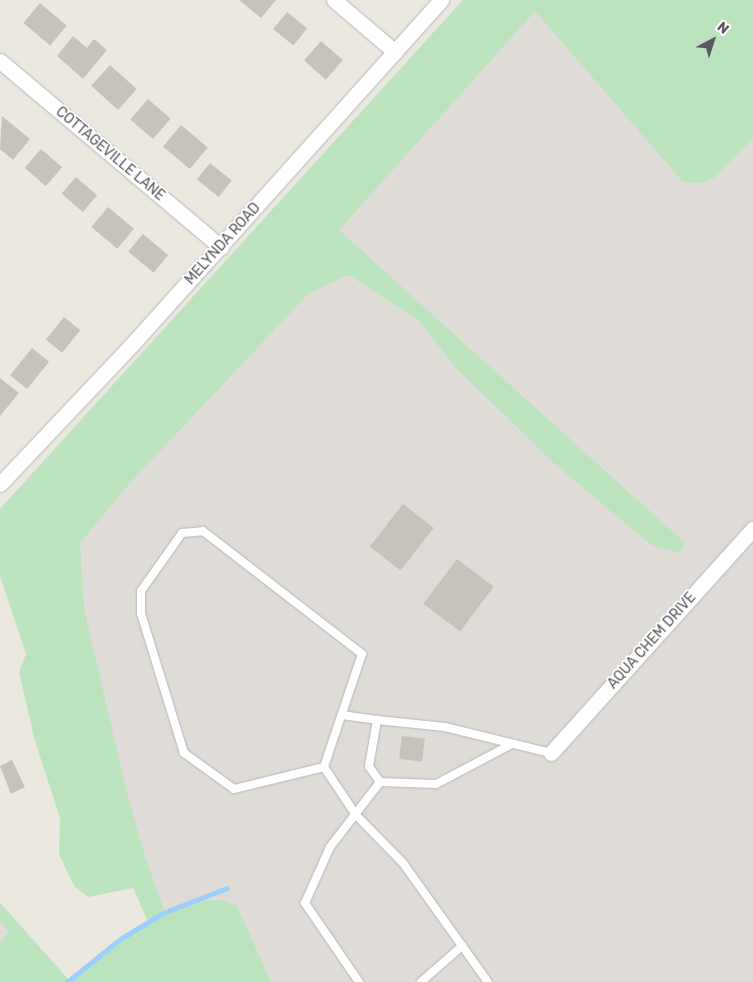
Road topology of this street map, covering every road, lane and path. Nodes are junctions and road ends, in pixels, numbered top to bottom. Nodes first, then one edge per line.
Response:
1 (334, 0) edge
2 (441, 0) edge
3 (395, 52) junction
4 (0, 61) edge
5 (221, 248) junction
6 (0, 484) edge
7 (753, 529) edge
8 (342, 715) junction
9 (377, 720) junction
10 (510, 744) junction
11 (552, 753) joint
12 (324, 767) junction
13 (380, 782) junction
14 (356, 815) junction
15 (462, 946) junction
16 (359, 982) edge
17 (421, 982) edge
18 (488, 982) edge

1 - 3 street
2 - 3 street, MELYNDA ROAD
3 - 5 street, MELYNDA ROAD
4 - 5 street, COTTAGEVILLE LANE
5 - 6 street, MELYNDA ROAD
7 - 11 street, AQUA CHEM DRIVE
8 - 9 lane
8 - 12 lane
8 - 12 lane
9 - 10 lane
9 - 13 lane
10 - 11 lane
10 - 13 lane
12 - 14 lane
13 - 14 lane
14 - 15 lane
14 - 16 lane
15 - 17 lane
15 - 18 lane

